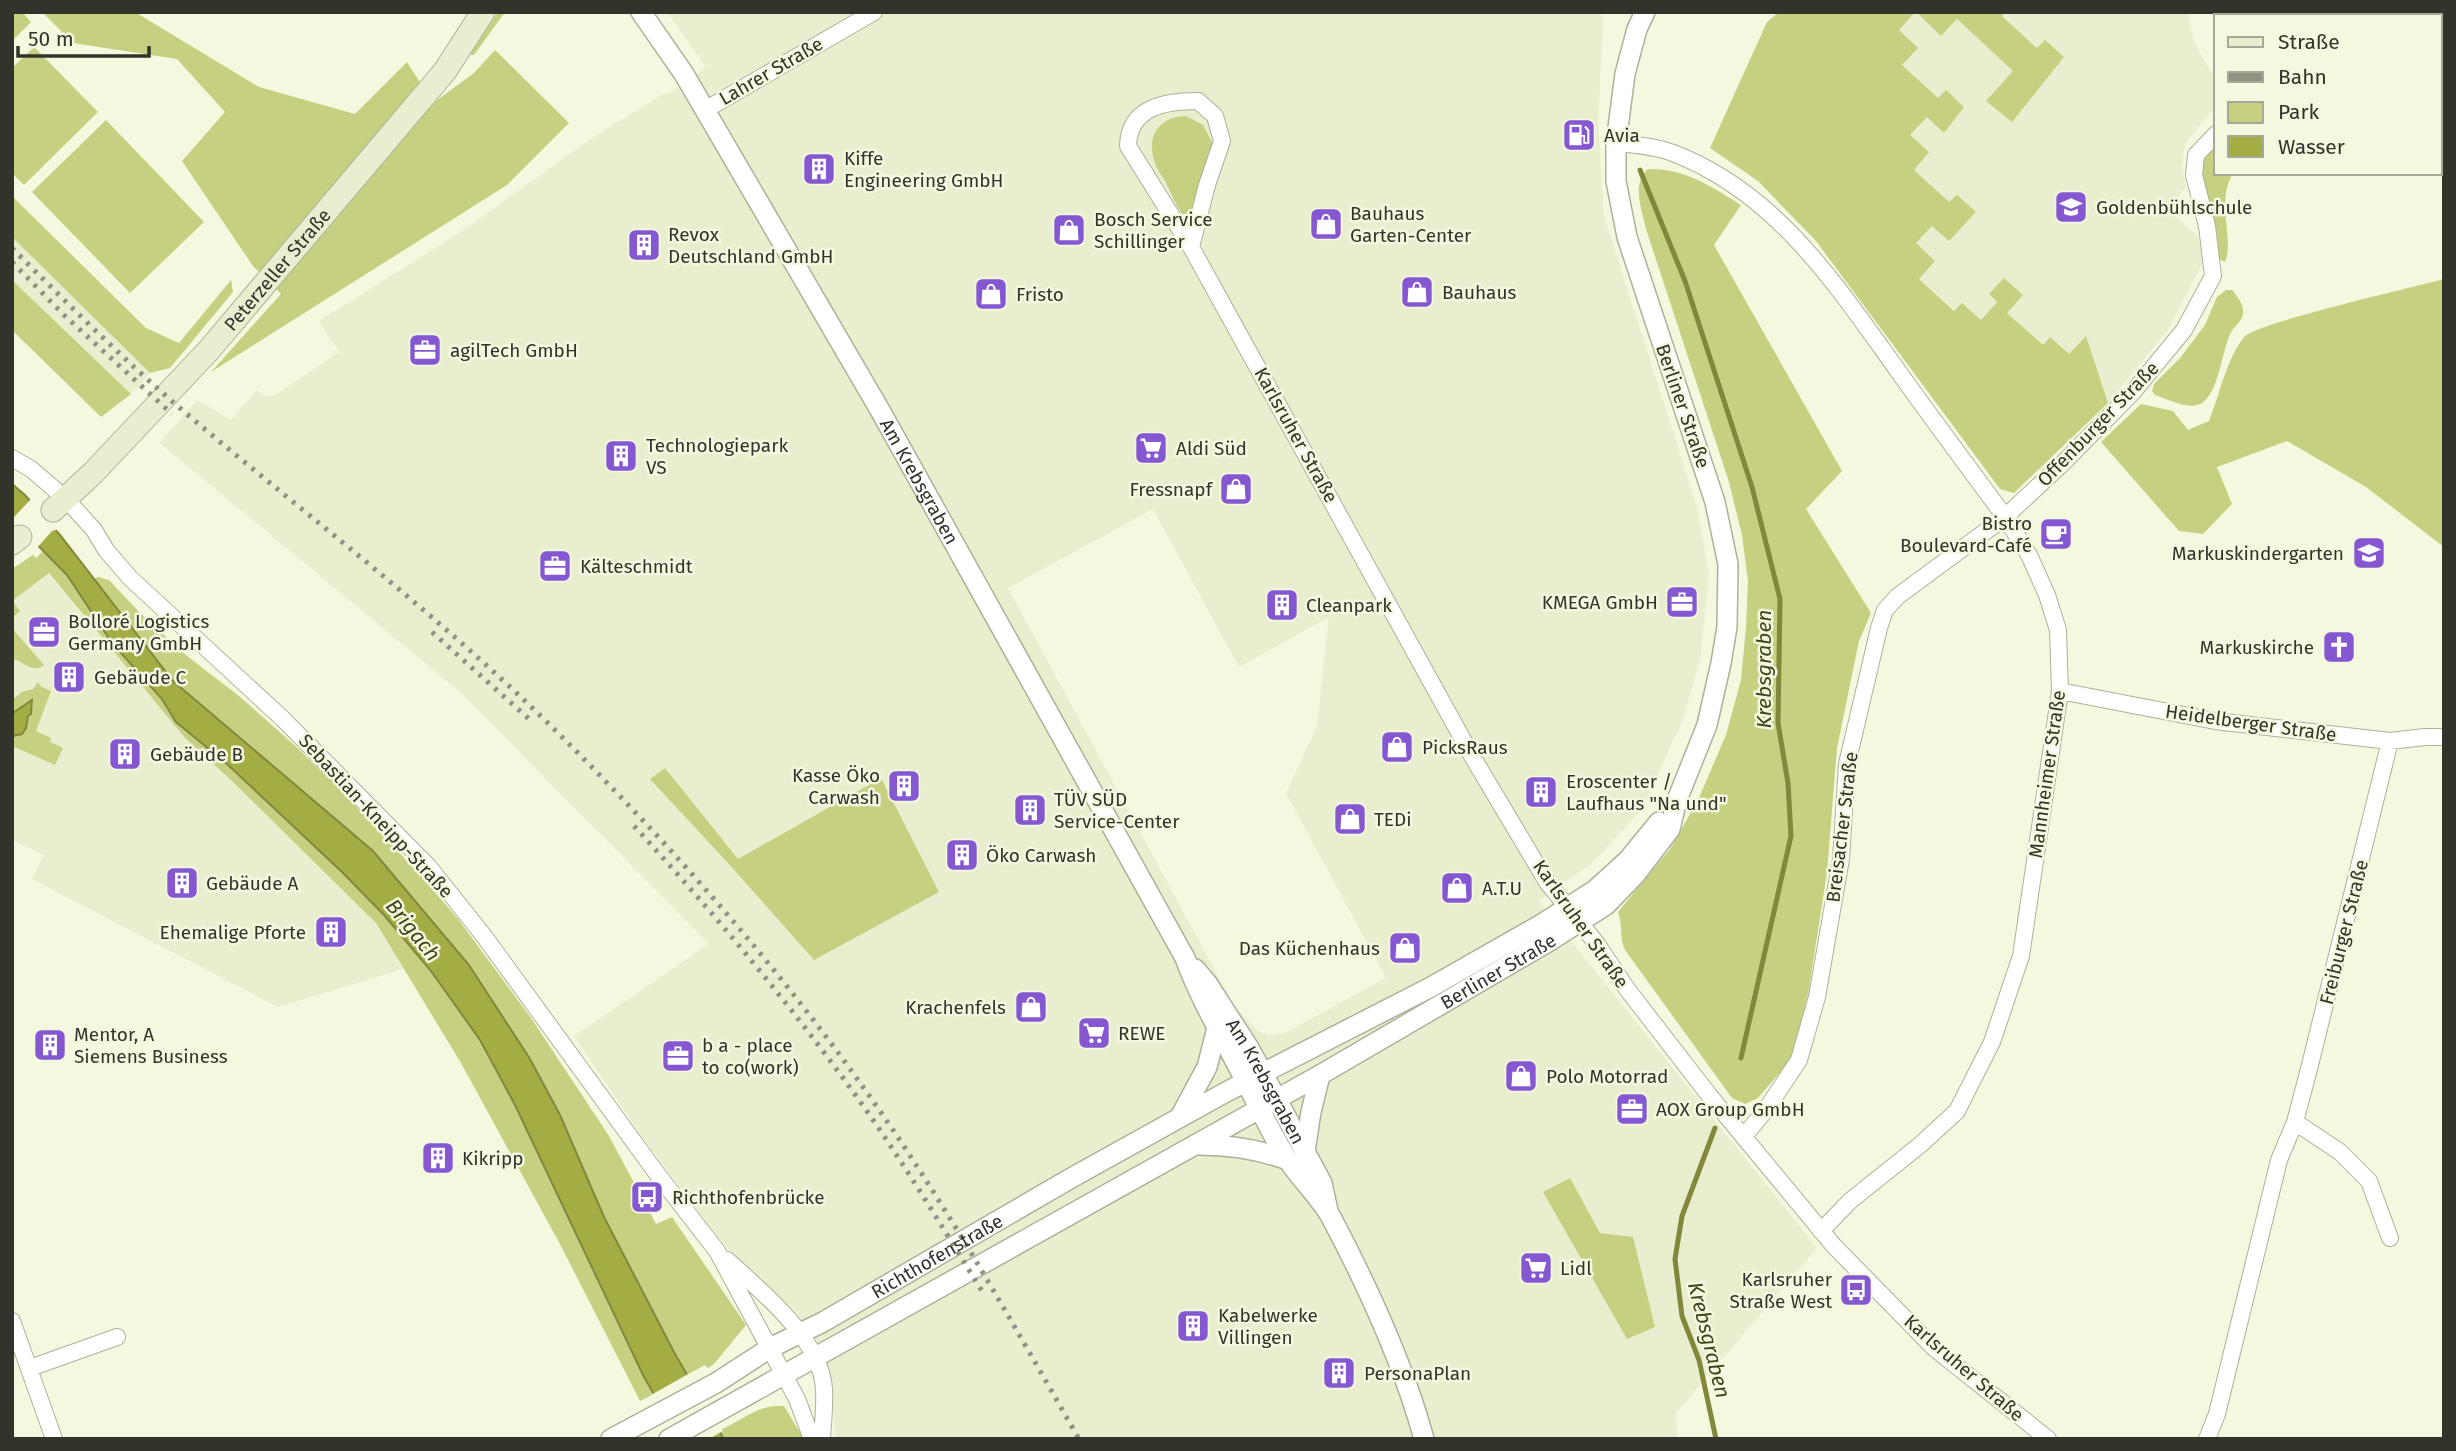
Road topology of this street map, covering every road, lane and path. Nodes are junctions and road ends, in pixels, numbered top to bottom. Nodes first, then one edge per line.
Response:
1 (483, 12) edge
2 (641, 12) edge
3 (874, 12) edge
4 (1644, 12) edge
5 (705, 110) junction
6 (2214, 136) edge
7 (1616, 143) junction
8 (1191, 247) junction
9 (12, 458) edge
10 (60, 505) junction
11 (2005, 517) junction
12 (2060, 691) junction
13 (2444, 737) edge
14 (2390, 741) junction
15 (1573, 916) junction
16 (1185, 958) junction
17 (1217, 1028) junction
18 (1320, 1075) junction
19 (1255, 1078) junction
20 (1277, 1099) junction
21 (1259, 1109) junction
22 (1180, 1118) junction
23 (2295, 1122) junction
24 (1744, 1136) junction
25 (1194, 1145) junction
26 (1296, 1156) junction
27 (1821, 1231) junction
28 (2390, 1238) dead end
29 (717, 1251) junction
30 (12, 1321) edge
31 (800, 1334) junction
32 (117, 1337) dead end
33 (770, 1348) junction
34 (815, 1359) junction
35 (30, 1368) junction
36 (784, 1374) junction
37 (54, 1439) edge
38 (611, 1439) edge
39 (669, 1439) edge
40 (812, 1439) edge
41 (822, 1439) edge
42 (1424, 1439) edge
43 (2048, 1439) edge
44 (2207, 1439) edge

1 - 10 main road, Peterzeller Straße
2 - 5 street, Am Krebsgraben
3 - 5 street, Lahrer Straße
4 - 7 street, Berliner Straße
5 - 16 street, Am Krebsgraben
6 - 11 street, Offenburger Straße
7 - 11 street, Mannheimer Straße
7 - 15 street, Berliner Straße
8 - 8 street, Karlsruher Straße
8 - 15 street, Karlsruher Straße
9 - 10 street, Sebastian-Kneipp-Straße
10 - 29 street, Sebastian-Kneipp-Straße
11 - 12 street, Mannheimer Straße
11 - 24 street, Breisacher Straße
12 - 14 street, Heidelberger Straße
12 - 27 street, Mannheimer Straße
13 - 14 street, Heidelberger Straße
14 - 23 street, Freiburger Straße
15 - 18 street, Berliner Straße
15 - 19 street, Berliner Straße
15 - 24 street, Karlsruher Straße
16 - 17 street, Am Krebsgraben
16 - 19 street, Am Krebsgraben
17 - 19 street, Am Krebsgraben
17 - 22 street
18 - 20 street, Berliner Straße
18 - 26 street
19 - 20 street, Am Krebsgraben
19 - 21 street, Am Krebsgraben
19 - 22 street, Richthofenstraße
20 - 21 street, Richthofenstraße
20 - 26 street, Am Krebsgraben
21 - 25 street, Richthofenstraße
21 - 26 street, Am Krebsgraben
22 - 31 street, Richthofenstraße
23 - 28 street
23 - 44 street, Freiburger Straße
24 - 27 street, Karlsruher Straße
25 - 26 street
25 - 34 street, Richthofenstraße
26 - 42 street, Am Krebsgraben
27 - 43 street, Karlsruher Straße
29 - 31 street, Sebastian-Kneipp-Straße
29 - 33 street, Sebastian-Kneipp-Straße
30 - 35 street
31 - 33 street, Richthofenstraße
31 - 34 street, Sebastian-Kneipp-Straße
32 - 35 street
33 - 36 street, Sebastian-Kneipp-Straße
33 - 38 street, Richthofenstraße
34 - 36 street, Richthofenstraße
34 - 41 street, Sebastian-Kneipp-Straße
35 - 37 street
36 - 39 street, Richthofenstraße
36 - 40 street, Sebastian-Kneipp-Straße

